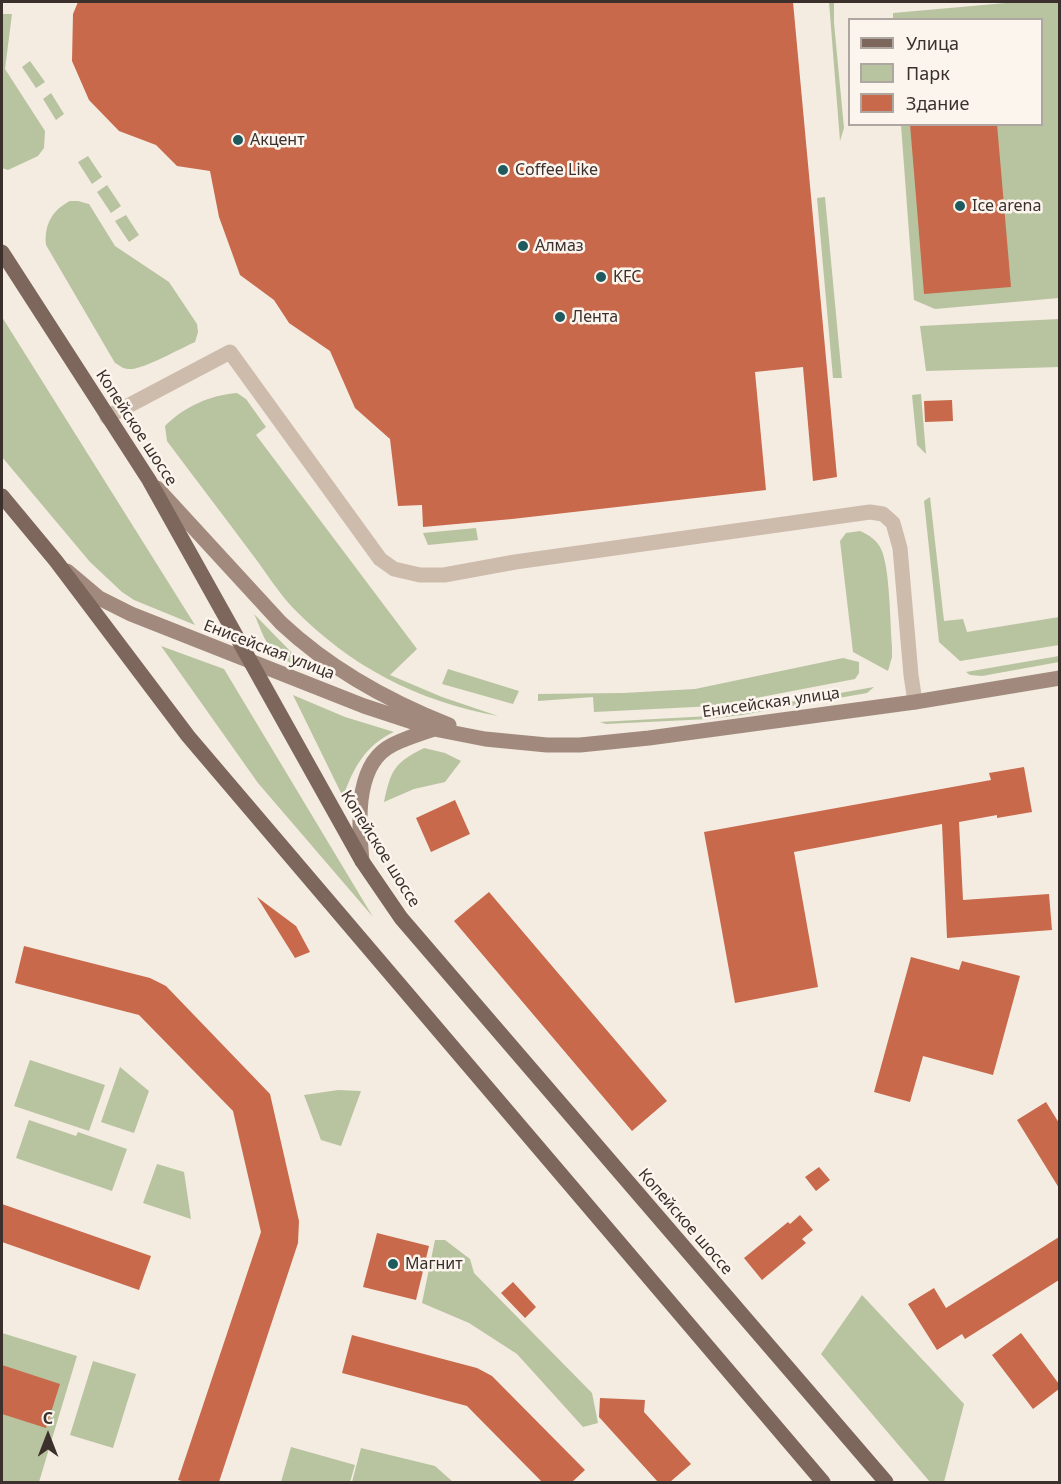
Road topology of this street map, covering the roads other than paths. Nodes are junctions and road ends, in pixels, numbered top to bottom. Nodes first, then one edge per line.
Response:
1 (2, 252) edge
2 (107, 417) junction
3 (149, 480) junction
4 (2, 496) edge
5 (56, 561) junction
6 (249, 661) junction
7 (1059, 678) edge
8 (915, 702) junction
9 (434, 729) junction
10 (485, 739) junction
11 (362, 861) junction
12 (823, 1482) edge
13 (886, 1482) edge

1 - 2 main road, Копейское шоссе
2 - 3 main road, Копейское шоссе
2 - 8 street
3 - 6 main road, Копейское шоссе
3 - 10 street, Енисейская улица
4 - 5 main road
5 - 6 street, Енисейская улица
5 - 12 main road
6 - 9 street, Енисейская улица
6 - 11 main road, Копейское шоссе
7 - 8 street, Енисейская улица
8 - 10 street, Енисейская улица
9 - 10 street, Енисейская улица
9 - 11 street
11 - 13 main road, Копейское шоссе

